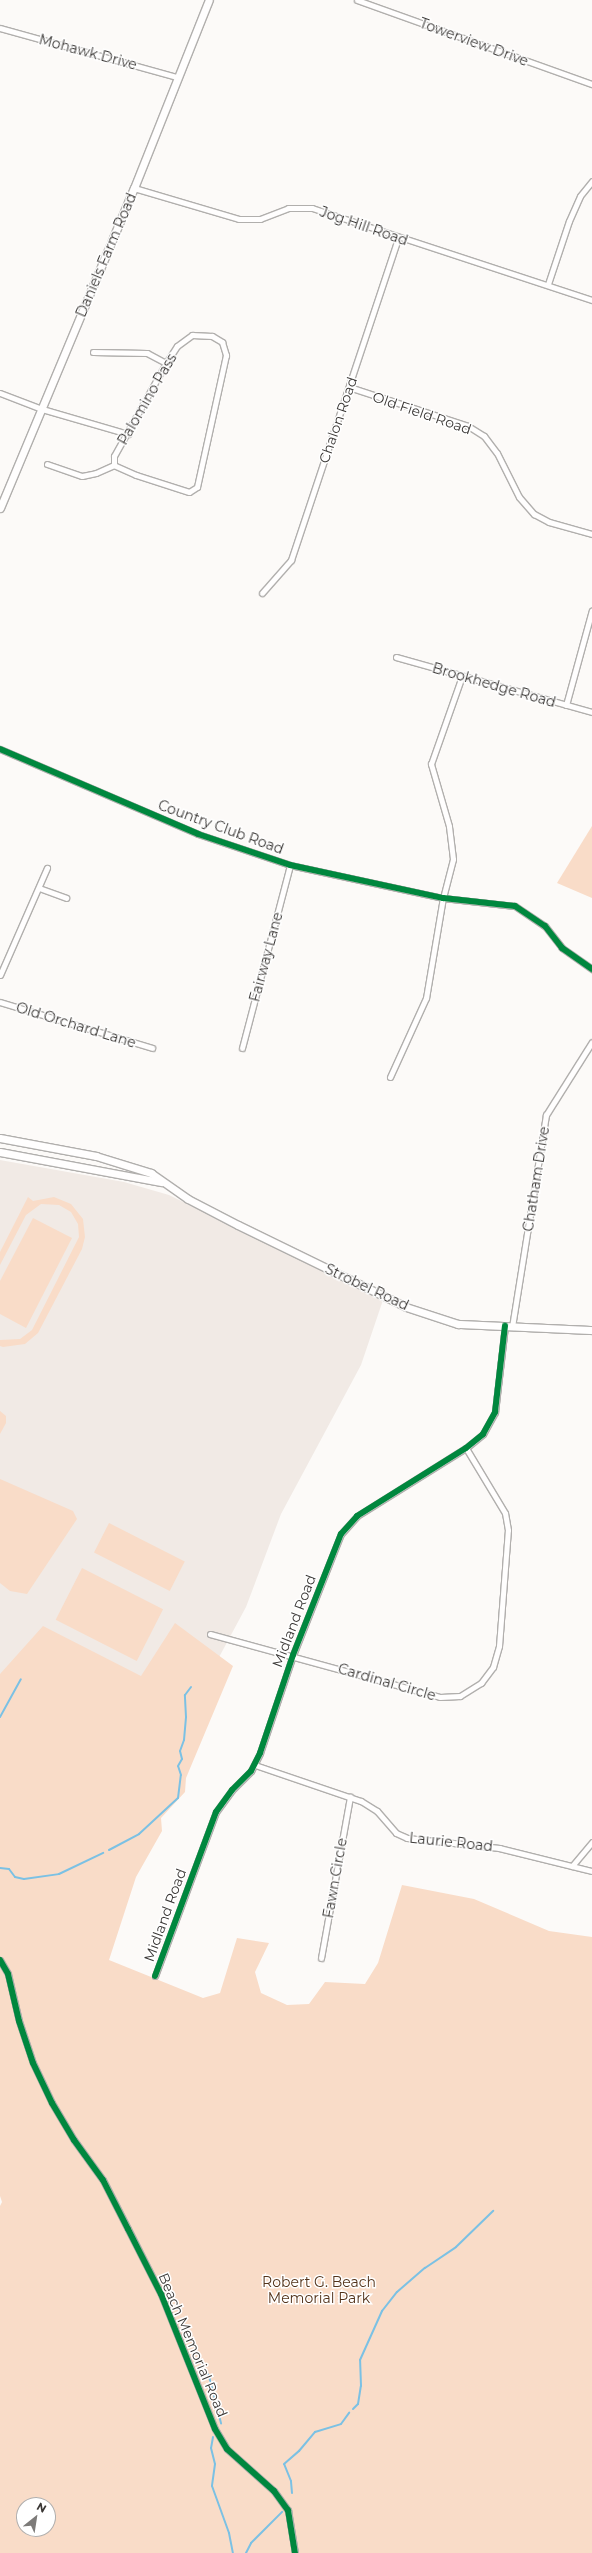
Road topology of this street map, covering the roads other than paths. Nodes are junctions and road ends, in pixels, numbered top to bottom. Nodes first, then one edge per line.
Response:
1 (209, 0) edge
2 (357, 0) edge
3 (0, 28) edge
4 (177, 77) junction
5 (592, 84) edge
6 (592, 181) edge
7 (134, 188) junction
8 (398, 238) junction
9 (548, 284) junction
10 (592, 300) edge
11 (93, 352) dead end
12 (166, 363) junction
13 (349, 388) junction
14 (0, 392) edge
15 (42, 410) junction
16 (128, 434) junction
17 (47, 464) dead end
18 (114, 465) junction
19 (0, 508) edge
20 (592, 534) edge
21 (262, 593) dead end
22 (592, 610) edge
23 (396, 657) dead end
24 (462, 676) junction
25 (566, 705) junction
26 (592, 712) edge
27 (0, 749) edge
28 (290, 865) junction
29 (47, 868) dead end
30 (39, 888) junction
31 (66, 898) dead end
32 (443, 898) junction
33 (592, 969) edge
34 (0, 975) edge
35 (0, 1002) edge
36 (592, 1042) edge
37 (152, 1048) dead end
38 (242, 1048) dead end
39 (390, 1077) dead end
40 (0, 1138) edge
41 (0, 1152) edge
42 (96, 1156) junction
43 (94, 1168) junction
44 (161, 1182) junction
45 (509, 1326) junction
46 (592, 1330) edge
47 (466, 1448) junction
48 (210, 1634) dead end
49 (293, 1655) junction
50 (255, 1765) junction
51 (350, 1798) junction
52 (592, 1842) edge
53 (572, 1866) junction
54 (592, 1872) edge
55 (321, 1958) dead end
56 (0, 1960) edge
57 (156, 1976) dead end
58 (295, 2553) edge

1 - 4 street, Daniels Farm Road
2 - 5 street, Towerview Drive
3 - 4 street, Mohawk Drive
4 - 7 street, Daniels Farm Road
6 - 9 street
7 - 8 street, Jog Hill Road
7 - 15 street, Daniels Farm Road
8 - 9 street, Jog Hill Road
8 - 13 street, Chalon Road
9 - 10 street, Jog Hill Road
11 - 12 street
12 - 16 street, Palomino Pass
12 - 18 street, Palomino Pass
13 - 20 street, Old Field Road
13 - 21 street, Chalon Road
14 - 15 street
15 - 16 street
15 - 19 street, Daniels Farm Road
16 - 18 street, Palomino Pass
17 - 18 street
22 - 25 street
23 - 24 street, Brookhedge Road
24 - 25 street, Brookhedge Road
24 - 32 street
25 - 26 street, Brookhedge Road
27 - 28 street, Country Club Road
28 - 32 street, Country Club Road
28 - 38 street, Fairway Lane
29 - 30 street
30 - 31 street
30 - 34 street
32 - 33 street, Country Club Road
32 - 39 street
35 - 37 street, Old Orchard Lane
36 - 45 street, Chatham Drive
40 - 42 street, Strobel Road
41 - 43 street, Strobel Road
42 - 43 street
42 - 44 street, Strobel Road
43 - 44 street, Strobel Road
44 - 45 street, Strobel Road
45 - 46 street, Strobel Road
45 - 47 street, Midland Road
47 - 49 street, Midland Road
47 - 49 street, Cardinal Circle
48 - 49 street, Cardinal Circle
49 - 50 street, Midland Road
50 - 51 street, Laurie Road
50 - 57 street, Midland Road
51 - 53 street, Laurie Road
51 - 55 street, Fawn Circle
52 - 53 street
53 - 54 street, Laurie Road
56 - 58 street, Beach Memorial Road

